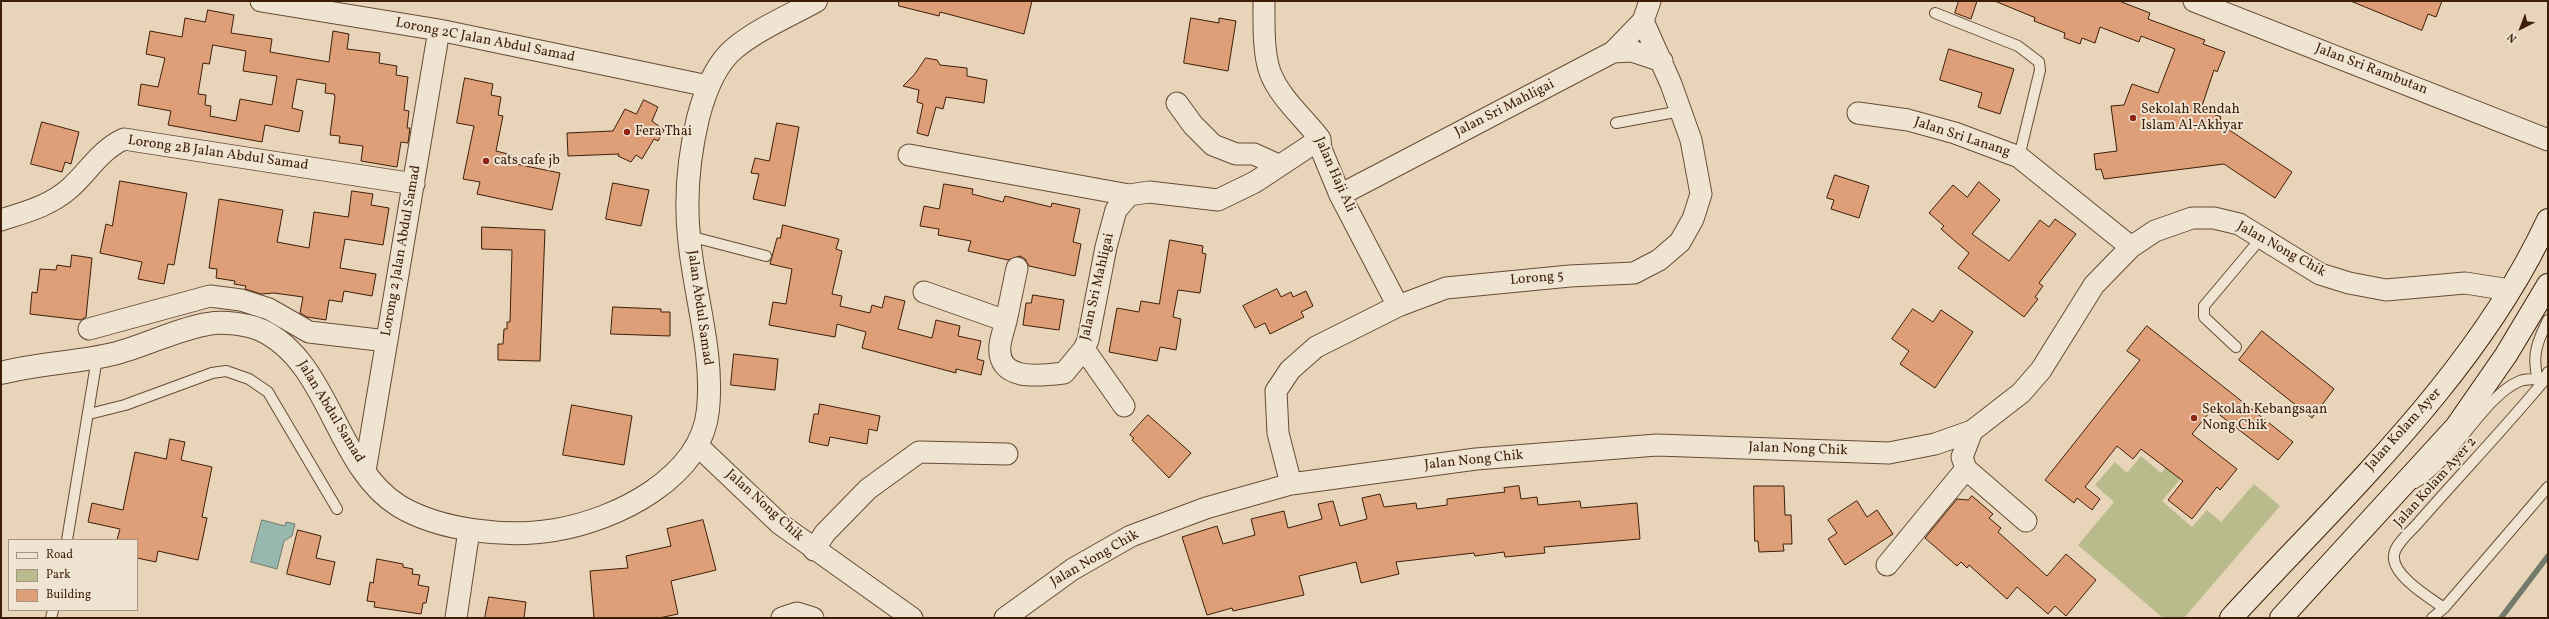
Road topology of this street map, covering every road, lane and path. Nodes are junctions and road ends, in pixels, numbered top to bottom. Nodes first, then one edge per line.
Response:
1 (261, 1) edge
2 (816, 1) edge
3 (1264, 1) edge
4 (1650, 1) edge
5 (2194, 1) edge
6 (352, 8) edge
7 (1935, 13) dead end
8 (1643, 21) junction
9 (439, 30) junction
10 (1613, 52) junction
11 (1662, 60) junction
12 (708, 86) junction
13 (1177, 103) dead end
14 (1680, 111) junction
15 (1858, 113) dead end
16 (1616, 123) dead end
17 (1320, 139) junction
18 (2548, 140) edge
19 (909, 155) dead end
20 (2019, 157) junction
21 (1278, 165) junction
22 (414, 184) junction
23 (1129, 195) junction
24 (1340, 195) junction
25 (1, 220) edge
26 (2548, 220) edge
27 (689, 236) junction
28 (2262, 237) junction
29 (2131, 247) junction
30 (766, 256) dead end
31 (1017, 268) dead end
32 (2548, 285) edge
33 (2510, 290) junction
34 (924, 292) dead end
35 (1398, 306) junction
36 (2548, 320) edge
37 (1006, 321) junction
38 (89, 329) dead end
39 (387, 341) junction
40 (2236, 347) dead end
41 (1084, 349) junction
42 (98, 358) junction
43 (2548, 372) edge
44 (1, 373) edge
45 (2543, 382) edge
46 (1124, 406) dead end
47 (89, 414) junction
48 (1972, 431) junction
49 (698, 446) junction
50 (1007, 454) dead end
51 (1966, 469) junction
52 (365, 471) junction
53 (1291, 484) junction
54 (2548, 487) edge
55 (2398, 492) junction
56 (337, 509) dead end
57 (2026, 521) dead end
58 (469, 530) junction
59 (67, 539) edge
60 (814, 550) junction
61 (1887, 565) dead end
62 (2444, 608) junction
63 (456, 618) edge
64 (782, 618) edge
65 (813, 618) edge
66 (912, 618) edge
67 (1005, 618) edge
68 (2231, 618) edge
69 (2281, 618) edge
70 (2432, 618) edge

1 - 6 street, Lorong 2C Jalan Abdul Samad
2 - 12 street, Jalan Abdul Samad
3 - 17 street, Jalan Haji Ali
4 - 8 street, Jalan Sri Mahligai
5 - 18 street, Jalan Sri Rambutan
6 - 9 street, Lorong 2C Jalan Abdul Samad
7 - 20 lane
8 - 10 street, Jalan Sri Mahligai
8 - 11 street, Lorong 5
9 - 12 street, Lorong 2C Jalan Abdul Samad
9 - 22 street, Lorong 2 Jalan Abdul Samad
10 - 11 street
10 - 24 street, Jalan Sri Mahligai
11 - 14 street, Lorong 5
12 - 27 street, Jalan Abdul Samad
13 - 21 street
14 - 16 lane
14 - 35 street, Lorong 5
15 - 20 street, Jalan Sri Lanang
17 - 21 street
17 - 24 street, Jalan Haji Ali
19 - 23 street
20 - 29 street, Jalan Sri Lanang
21 - 23 street
22 - 25 street, Lorong 2B Jalan Abdul Samad
22 - 39 street, Lorong 2 Jalan Abdul Samad
23 - 41 street, Jalan Sri Mahligai
24 - 35 street, Jalan Haji Ali
26 - 33 street, Jalan Kolam Ayer
27 - 30 lane
27 - 49 street, Jalan Abdul Samad
28 - 29 street, Jalan Nong Chik
28 - 33 street, Jalan Nong Chik
28 - 40 lane
29 - 48 street, Jalan Nong Chik
31 - 37 street, Jalan Sri Mahligai
32 - 55 street
33 - 68 street, Jalan Kolam Ayer
34 - 37 street
35 - 53 street, Lorong 5
36 - 45 lane
37 - 41 street, Jalan Sri Mahligai
38 - 39 street
39 - 52 street, Lorong 2 Jalan Abdul Samad
41 - 46 street
42 - 44 street, Jalan Abdul Samad
42 - 47 lane
42 - 52 street, Jalan Abdul Samad
43 - 45 lane, Jalan Kolam Ayer 2
45 - 55 lane
45 - 62 lane, Jalan Kolam Ayer 2
47 - 56 lane
47 - 59 lane
48 - 51 street
48 - 53 street, Jalan Nong Chik
49 - 58 street, Jalan Abdul Samad
49 - 60 street, Jalan Nong Chik
50 - 60 street
51 - 57 street
51 - 61 street
52 - 58 street, Jalan Abdul Samad
53 - 67 street, Jalan Nong Chik
54 - 62 lane
55 - 69 street
58 - 63 street
60 - 66 street, Jalan Nong Chik
62 - 70 lane
64 - 65 street

